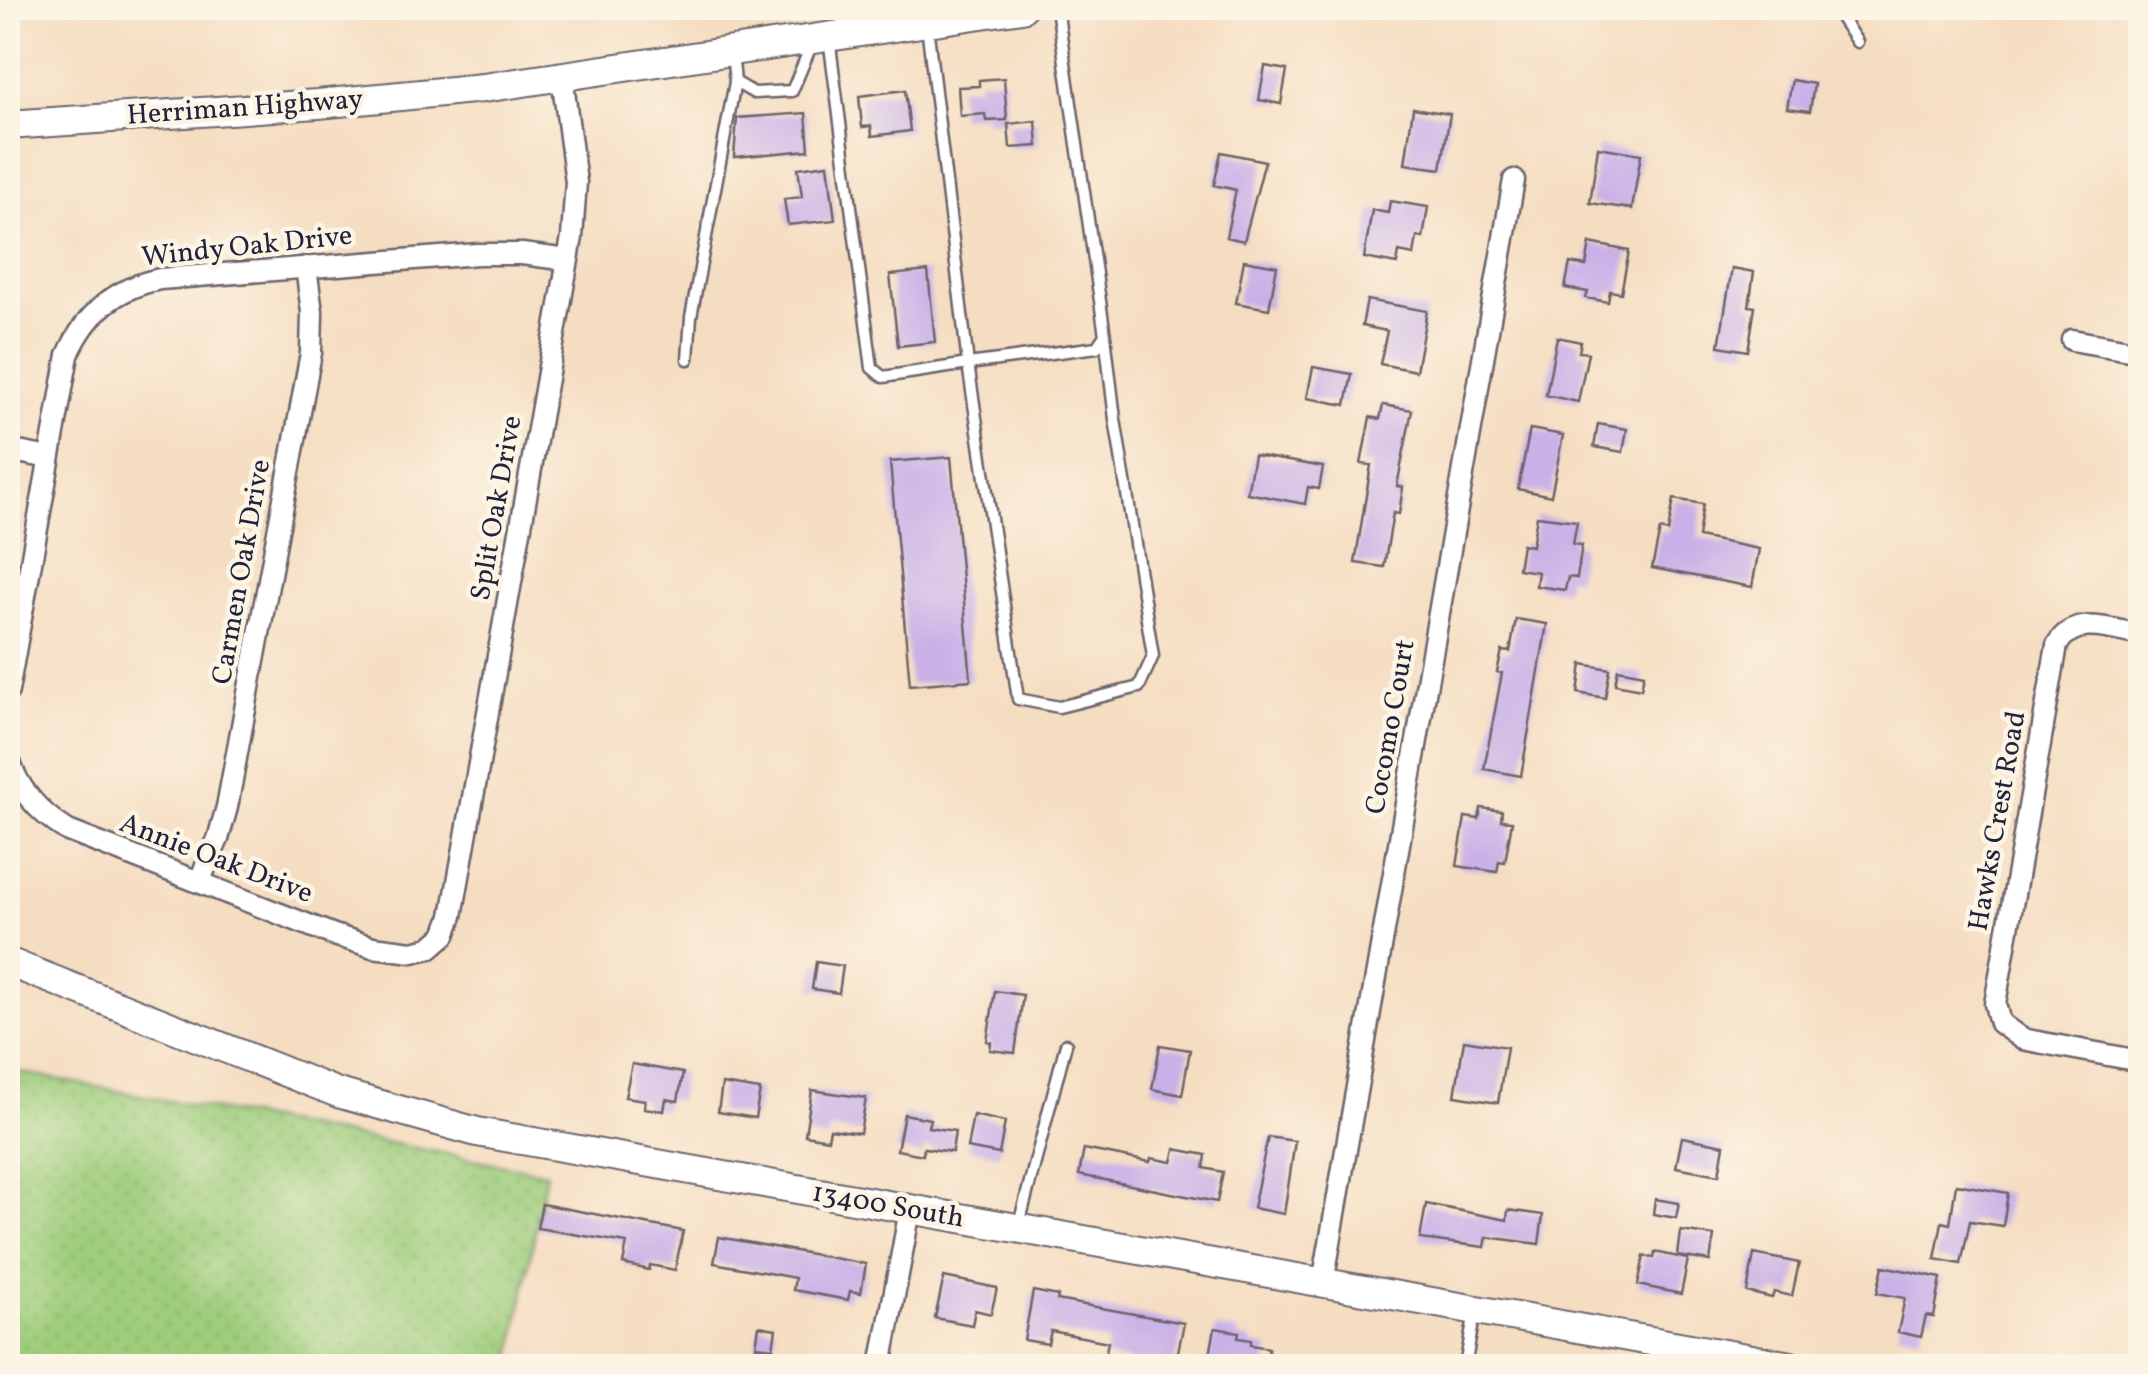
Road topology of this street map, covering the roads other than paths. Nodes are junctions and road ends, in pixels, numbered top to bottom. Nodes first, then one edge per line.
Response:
1 (1022, 8) edge
2 (1057, 8) edge
3 (1838, 8) edge
4 (926, 23) junction
5 (818, 39) junction
6 (1857, 42) dead end
7 (732, 51) junction
8 (562, 76) junction
9 (736, 82) junction
10 (8, 125) edge
11 (1514, 180) dead end
12 (568, 260) junction
13 (306, 267) junction
14 (1106, 335) junction
15 (2072, 340) dead end
16 (2140, 352) edge
17 (688, 359) dead end
18 (968, 364) junction
19 (8, 450) edge
20 (49, 458) junction
21 (2140, 635) edge
22 (8, 691) edge
23 (8, 756) edge
24 (199, 882) junction
25 (438, 943) joint
26 (8, 962) edge
27 (1066, 1044) dead end
28 (2140, 1061) edge
29 (910, 1210) junction
30 (1017, 1230) junction
31 (1323, 1284) junction
32 (1475, 1310) junction
33 (882, 1366) edge
34 (1464, 1366) edge
35 (1791, 1366) edge

1 - 4 street, Herriman Highway
2 - 14 lane
3 - 6 lane
4 - 5 street, Herriman Highway
4 - 18 lane
5 - 7 street, Herriman Highway
5 - 9 lane
5 - 18 lane
7 - 8 street, Herriman Highway
7 - 9 lane
8 - 10 street, Herriman Highway
8 - 12 street, Split Oak Drive
9 - 17 lane
11 - 31 street, Cocomo Court
12 - 13 street, Windy Oak Drive
12 - 25 street, Split Oak Drive
13 - 20 street, Windy Oak Drive
13 - 24 street, Carmen Oak Drive
14 - 18 lane
14 - 18 lane
15 - 16 street
19 - 20 street
20 - 22 street
21 - 28 street, Hawks Crest Road
23 - 24 street, Annie Oak Drive
24 - 25 street, Annie Oak Drive
26 - 29 street, 13400 South
27 - 30 lane
29 - 30 street, 13400 South
29 - 33 street
30 - 31 street, 13400 South
31 - 32 street, 13400 South
32 - 34 lane
32 - 35 street, 13400 South

